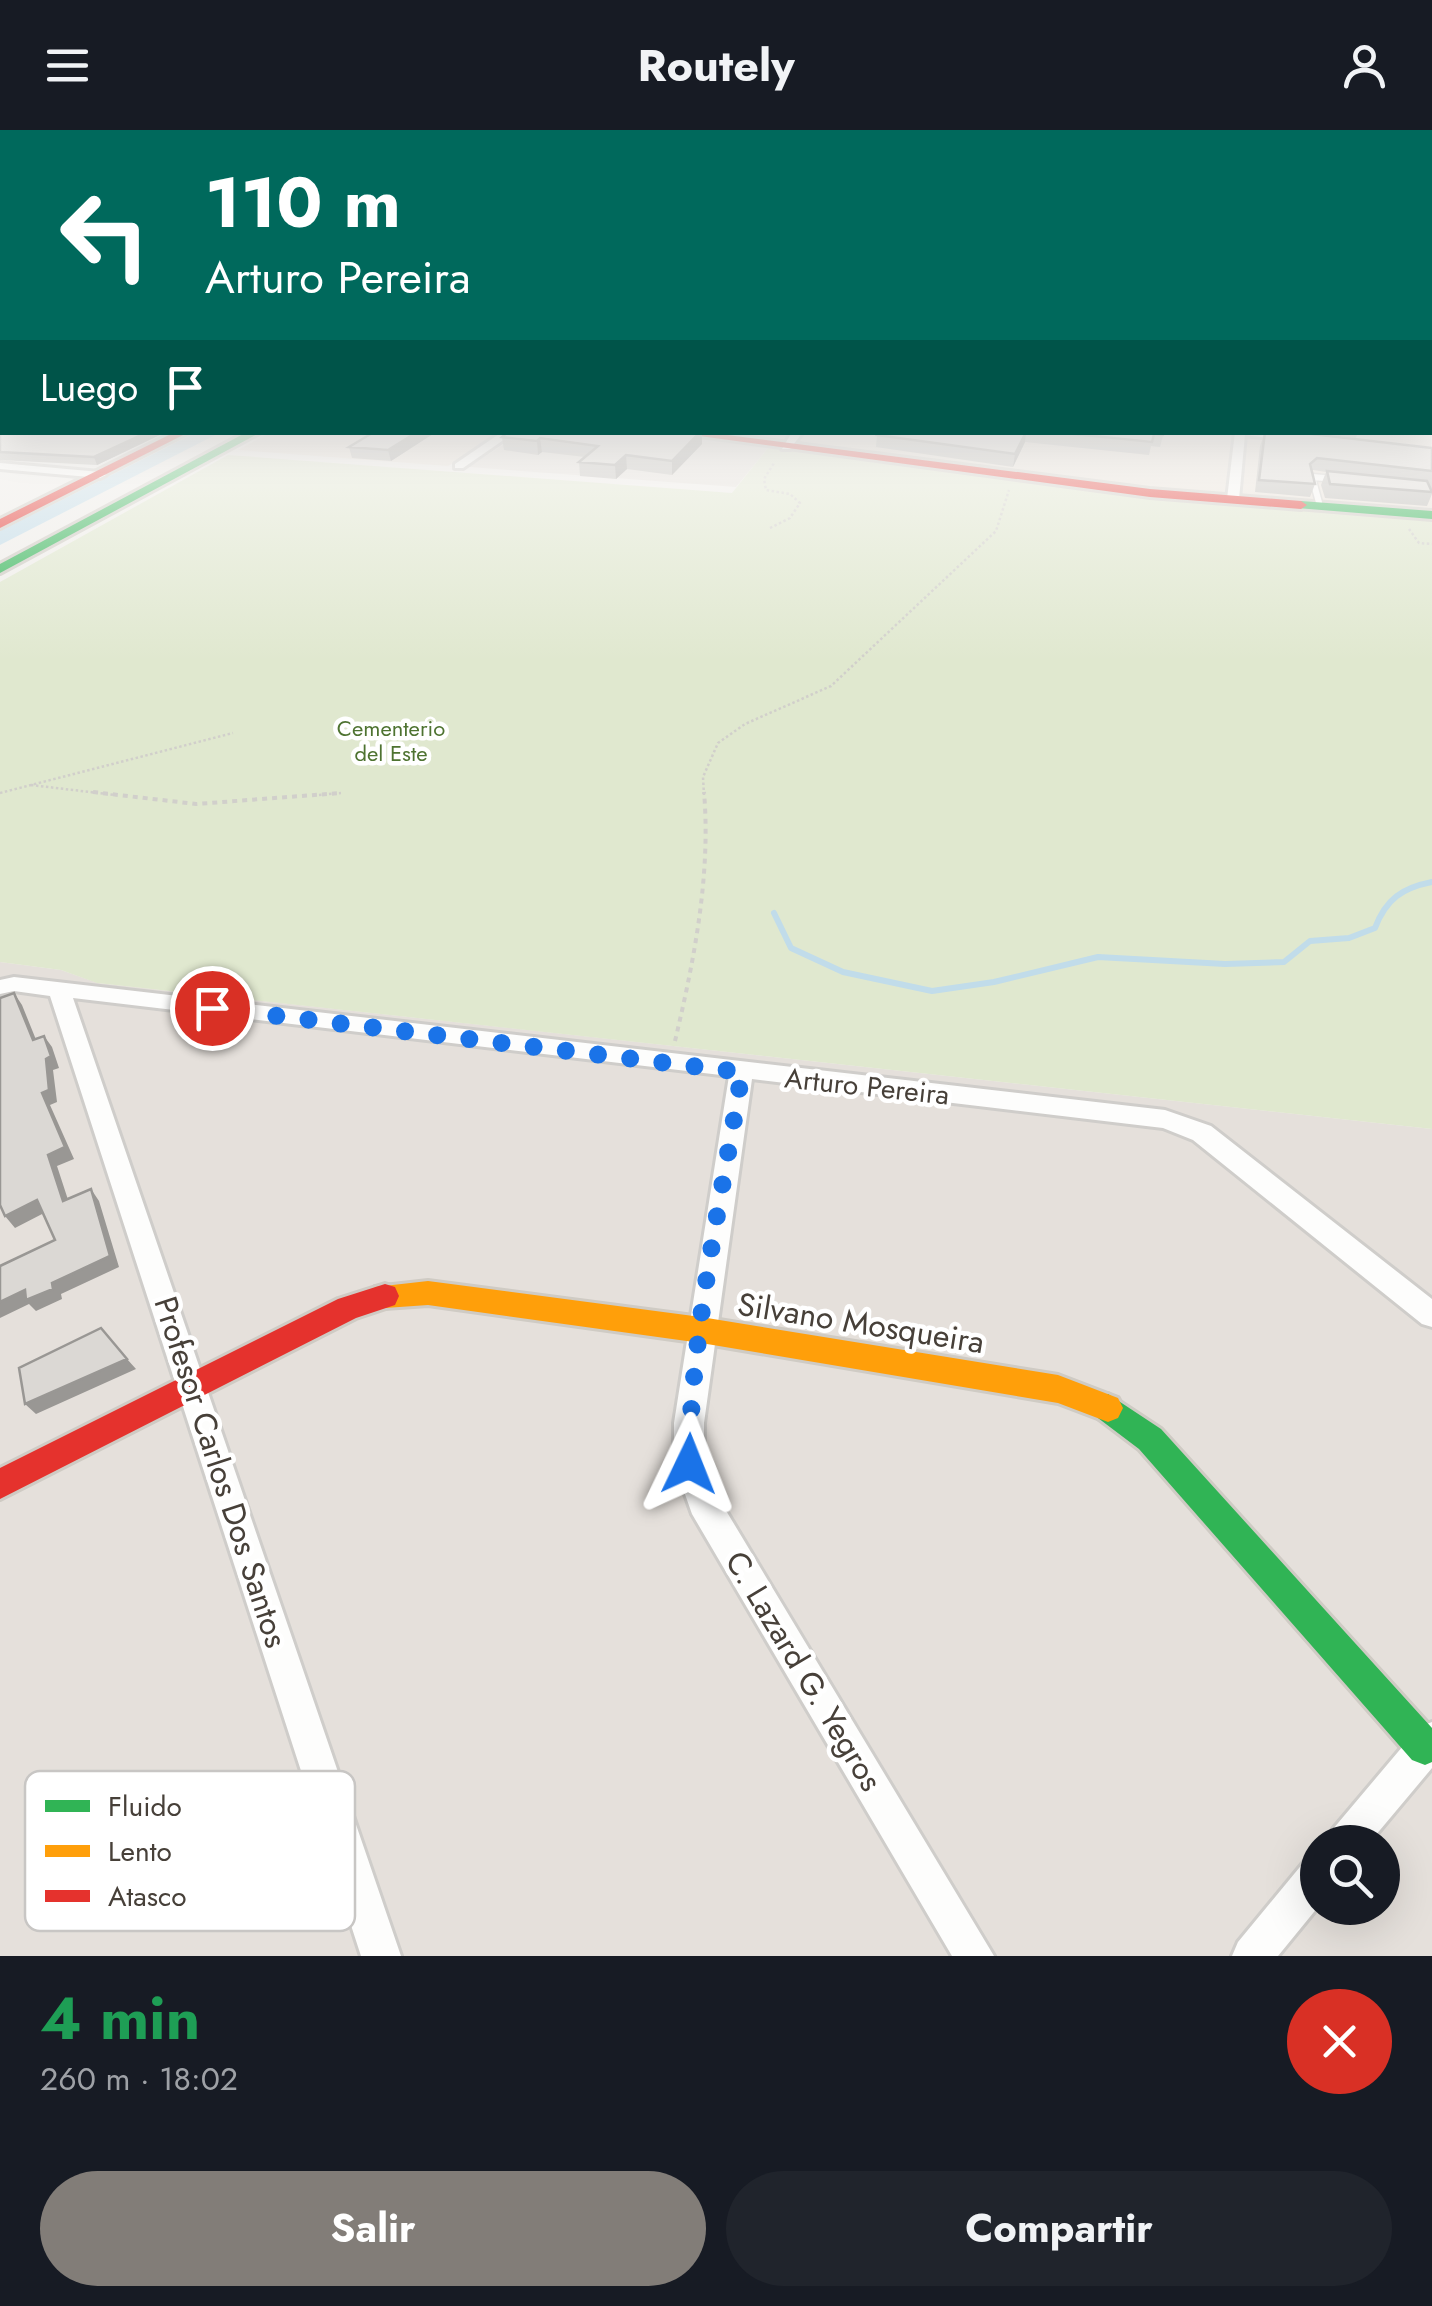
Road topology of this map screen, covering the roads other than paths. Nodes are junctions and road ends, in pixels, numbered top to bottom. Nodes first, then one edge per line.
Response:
1 (67, 491) edge
2 (134, 491) edge
3 (141, 491) edge
4 (1136, 491) edge
5 (1234, 491) edge
6 (1316, 491) edge
7 (1233, 500) junction
8 (1320, 506) junction
9 (1432, 514) edge
10 (0, 524) edge
11 (75, 525) junction
12 (3, 562) edge
13 (0, 987) edge
14 (59, 989) junction
15 (742, 1072) junction
16 (1432, 1315) edge
17 (701, 1330) junction
18 (192, 1384) junction
19 (0, 1484) edge
20 (1428, 1743) edge
21 (319, 1771) edge
22 (1360, 1825) edge
23 (355, 1880) edge
24 (1300, 1898) edge
25 (380, 1956) edge
26 (974, 1956) edge
27 (1252, 1956) edge

1 - 10 main road
2 - 11 main road
3 - 11 main road
4 - 7 main road
5 - 7 street
6 - 8 lane
7 - 8 main road
8 - 9 main road
11 - 12 main road
13 - 14 street, Arturo Pereira
14 - 15 street, Arturo Pereira
14 - 18 street, Profesor Carlos Dos Santos
15 - 16 street, Arturo Pereira
15 - 17 street, C. Lazard G. Yegros
17 - 18 main road, Silvano Mosqueira
17 - 20 main road, Silvano Mosqueira
17 - 26 street, C. Lazard G. Yegros
18 - 19 main road, Silvano Mosqueira
18 - 21 street, Profesor Carlos Dos Santos
20 - 22 street
23 - 25 street, Profesor Carlos Dos Santos
24 - 27 street

